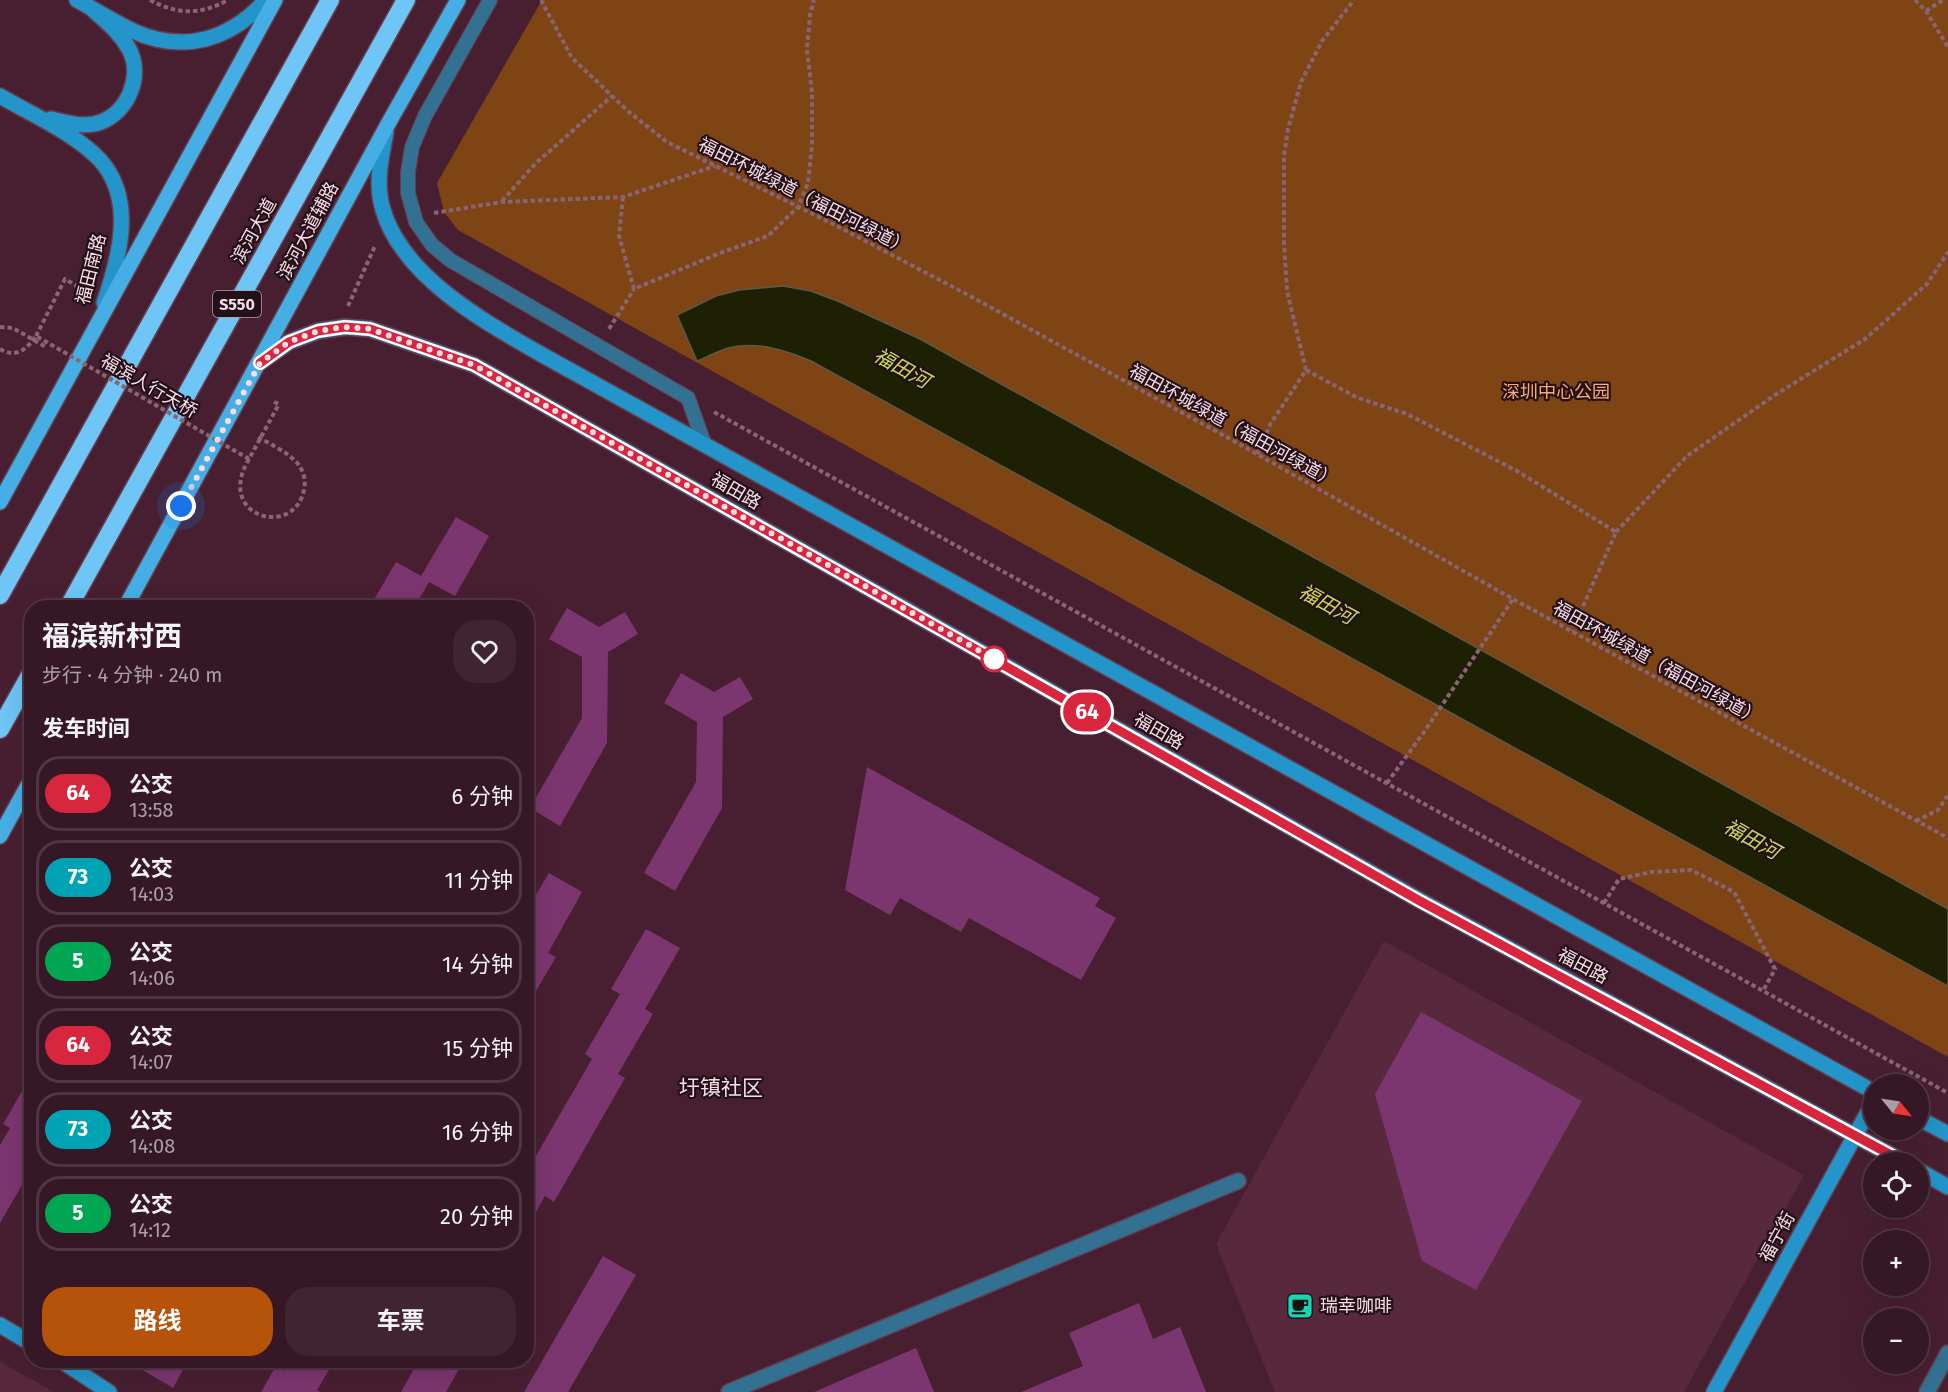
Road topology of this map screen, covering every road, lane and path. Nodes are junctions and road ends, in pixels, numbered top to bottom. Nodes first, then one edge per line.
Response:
1 (77, 0) edge
2 (150, 0) edge
3 (228, 0) edge
4 (266, 0) edge
5 (275, 0) edge
6 (330, 0) edge
7 (406, 0) edge
8 (458, 0) edge
9 (490, 0) edge
10 (541, 0) edge
11 (814, 0) edge
12 (1354, 0) edge
13 (1915, 0) edge
14 (1943, 0) edge
15 (91, 8) junction
16 (1926, 11) junction
17 (1948, 46) edge
18 (0, 96) edge
19 (612, 96) junction
20 (33, 115) junction
21 (388, 124) junction
22 (716, 166) junction
23 (623, 197) junction
24 (502, 202) junction
25 (798, 207) junction
26 (430, 213) dead end
27 (375, 246) dead end
28 (1948, 252) edge
29 (80, 288) dead end
30 (634, 289) junction
31 (344, 313) dead end
32 (0, 327) edge
33 (94, 331) junction
34 (36, 336) junction
35 (599, 346) junction
36 (46, 347) dead end
37 (0, 349) edge
38 (260, 363) junction
39 (1306, 370) junction
40 (688, 398) junction
41 (277, 403) dead end
42 (256, 436) dead end
43 (704, 443) junction
44 (1257, 454) junction
45 (249, 459) junction
46 (0, 502) edge
47 (1617, 532) junction
48 (0, 595) edge
49 (1513, 599) junction
50 (72, 600) edge
51 (129, 600) edge
52 (1572, 631) junction
53 (24, 686) edge
54 (0, 729) edge
55 (1387, 783) junction
56 (24, 792) edge
57 (1948, 795) edge
58 (1916, 821) junction
59 (0, 836) edge
60 (1948, 838) edge
61 (1604, 903) junction
62 (1763, 991) junction
63 (1863, 1086) edge
64 (1948, 1093) edge
65 (1863, 1121) edge
66 (1929, 1124) edge
67 (1948, 1134) edge
68 (1855, 1135) junction
69 (1886, 1152) edge
70 (1929, 1176) edge
71 (1238, 1181) dead end
72 (1948, 1187) edge
73 (0, 1325) edge
74 (24, 1339) edge
75 (1948, 1353) edge
76 (72, 1368) edge
77 (109, 1392) edge
78 (729, 1392) edge
79 (1714, 1392) edge
80 (1927, 1392) edge

1 - 15 main road
2 - 3 path
4 - 15 main road
5 - 33 main road
6 - 48 highway
7 - 50 highway, 滨河大道 / S550
8 - 21 main road, 滨河大道辅路
9 - 35 lane
10 - 19 path, 福田环城绿道（福田河绿道）
11 - 25 path
12 - 39 path
13 - 16 path
14 - 16 path
15 - 20 main road
16 - 17 path
18 - 20 main road, 福田南路
19 - 22 path, 福田环城绿道（福田河绿道）
19 - 24 path
20 - 33 main road, 福田南路
21 - 38 main road, 滨河大道辅路
21 - 43 main road, 福田路
22 - 23 path
22 - 25 path, 福田环城绿道（福田河绿道）
23 - 24 path
23 - 30 path
24 - 26 path
25 - 30 path
25 - 44 path, 福田环城绿道（福田河绿道）
27 - 31 path
28 - 47 path
29 - 34 path
30 - 35 path
32 - 36 path
33 - 46 main road
34 - 37 path, bridge
34 - 45 path, 福滨人行天桥, bridge
35 - 40 lane
38 - 51 main road, 滨河大道辅路
38 - 68 main road, 福田路
39 - 44 path
39 - 47 path
40 - 43 lane
40 - 55 path
41 - 45 path, bridge
42 - 45 path
43 - 63 main road, 福田路
44 - 49 path, 福田环城绿道（福田河绿道）
47 - 52 path
49 - 52 path, 福田环城绿道（福田河绿道）
49 - 55 path
52 - 58 path, 福田环城绿道（福田河绿道）
53 - 54 highway
55 - 61 path
56 - 59 main road
57 - 58 path
58 - 60 path, 福田环城绿道（福田河绿道）
61 - 62 path
61 - 62 path
62 - 64 path
65 - 68 main road, 福宁街
66 - 67 main road
68 - 69 main road, 福田路
68 - 79 main road, 福宁街
70 - 72 main road
71 - 78 street
73 - 74 main road
75 - 80 street
76 - 77 main road

